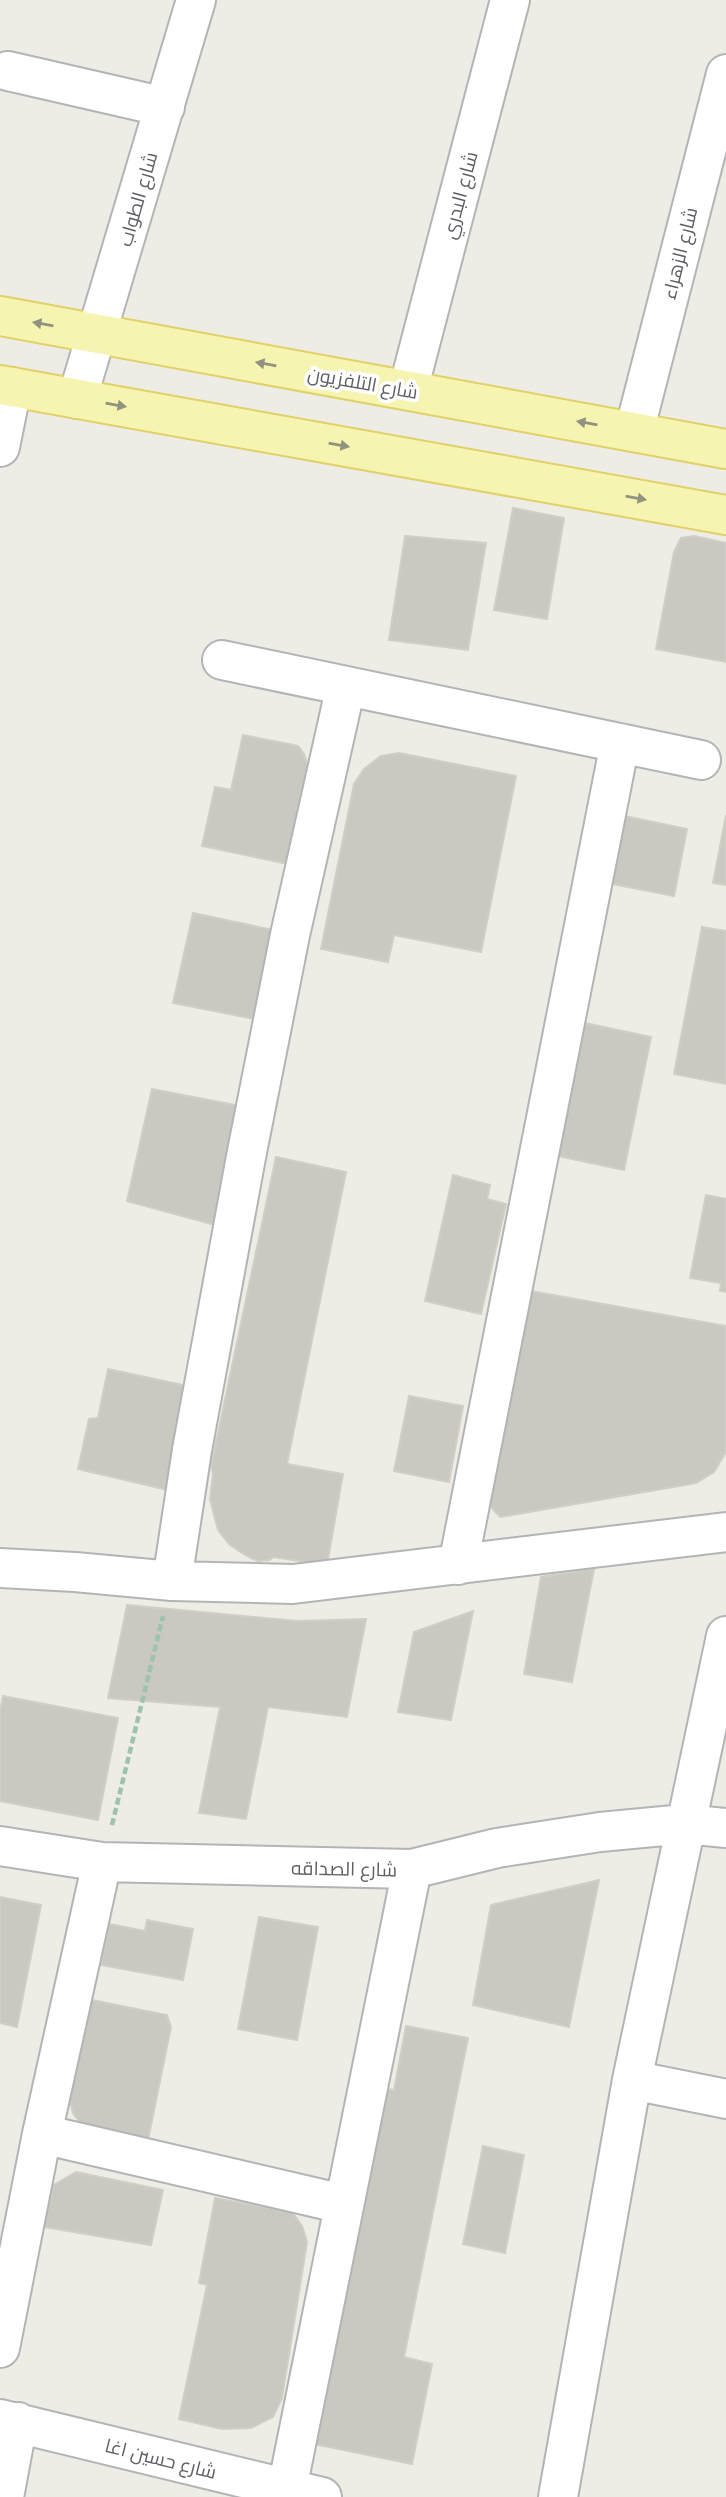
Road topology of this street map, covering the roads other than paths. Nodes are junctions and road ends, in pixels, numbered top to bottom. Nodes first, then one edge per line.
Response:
1 (196, 0) edge
2 (510, 0) edge
3 (8, 71) dead end
4 (726, 74) edge
5 (164, 107) junction
6 (0, 316) edge
7 (98, 333) junction
8 (6, 386) edge
9 (408, 390) junction
10 (78, 398) junction
11 (634, 432) junction
12 (0, 447) edge
13 (726, 449) edge
14 (726, 515) edge
15 (222, 660) dead end
16 (345, 686) junction
17 (620, 743) junction
18 (701, 760) dead end
19 (726, 1532) edge
20 (458, 1565) junction
21 (0, 1567) edge
22 (172, 1581) junction
23 (726, 1636) edge
24 (685, 1825) junction
25 (726, 1828) edge
26 (0, 1846) edge
27 (102, 1862) junction
28 (412, 1869) junction
29 (632, 2080) junction
30 (726, 2099) edge
31 (43, 2134) junction
32 (343, 2204) junction
33 (0, 2348) edge
34 (9, 2420) edge
35 (221, 2485) edge
36 (305, 2493) edge
37 (5, 2497) edge
38 (558, 2497) edge

1 - 5 street, شارع الطواب
2 - 9 street, شارع البدري
3 - 5 street
4 - 11 street, شارع الزهراء
5 - 7 street, شارع الطواب
7 -> 6 main road, شارع التلفزيون
9 -> 7 main road, شارع التلفزيون
7 - 10 street, شارع الطواب
8 - 10 main road
8 - 12 street
11 -> 9 main road, شارع التلفزيون
10 -> 14 main road
11 - 13 main road, شارع التلفزيون
15 - 16 street
16 - 17 street
16 - 22 street
17 - 18 street
17 - 20 street
19 - 20 street
20 - 22 street
21 - 22 street
23 - 24 street
24 - 25 street, شارع الصداقه
24 - 28 street, شارع الصداقه
24 - 29 street
26 - 27 street, شارع الصداقه
27 - 28 street, شارع الصداقه
27 - 31 street
28 - 32 street
29 - 30 street
29 - 38 street
31 - 32 street
31 - 33 street
32 - 36 street
34 - 35 street, شارع حسين اغا
34 - 37 street
35 - 36 street, شارع حسين اغا

